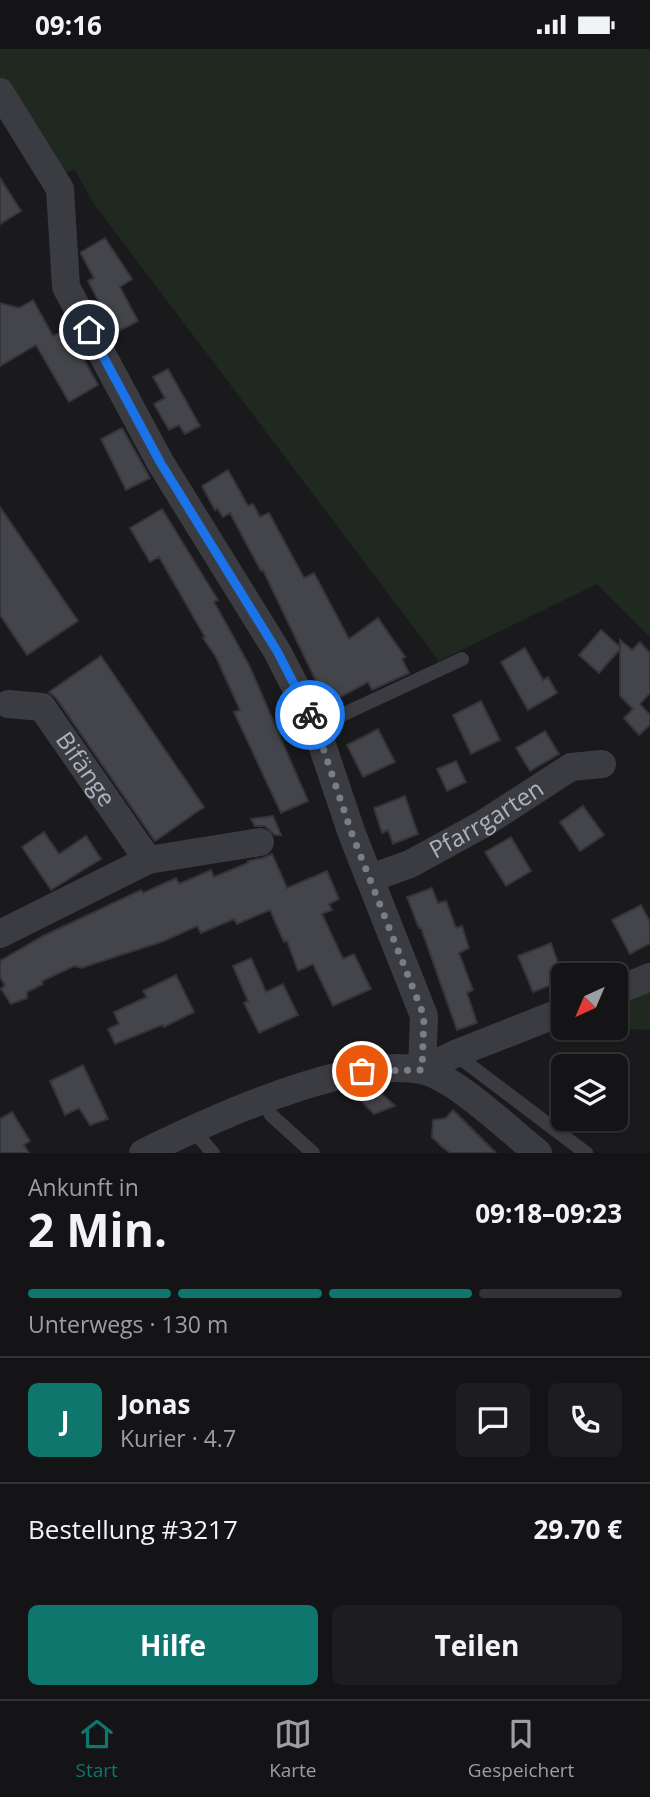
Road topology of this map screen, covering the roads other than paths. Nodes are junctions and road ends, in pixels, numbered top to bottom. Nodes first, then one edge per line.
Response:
1 (0, 92) edge
2 (462, 659) dead end
3 (3, 702) edge
4 (316, 727) junction
5 (602, 764) dead end
6 (260, 842) dead end
7 (148, 860) junction
8 (371, 878) junction
9 (0, 934) edge
10 (650, 977) edge
11 (628, 986) edge
12 (551, 1016) edge
13 (456, 1054) junction
14 (422, 1070) junction
15 (262, 1100) junction
16 (193, 1130) junction
17 (143, 1153) edge
18 (213, 1153) edge
19 (313, 1153) edge
20 (538, 1153) edge
21 (586, 1153) edge

1 - 4 street
2 - 4 lane
3 - 7 street, Bifänge
4 - 8 street
5 - 8 street, Pfarrgarten
6 - 7 street
7 - 9 street
8 - 14 street
10 - 11 street
12 - 13 street
13 - 14 street
13 - 21 lane
14 - 15 street
14 - 20 street
15 - 16 street
15 - 19 lane
16 - 17 street
16 - 18 lane

